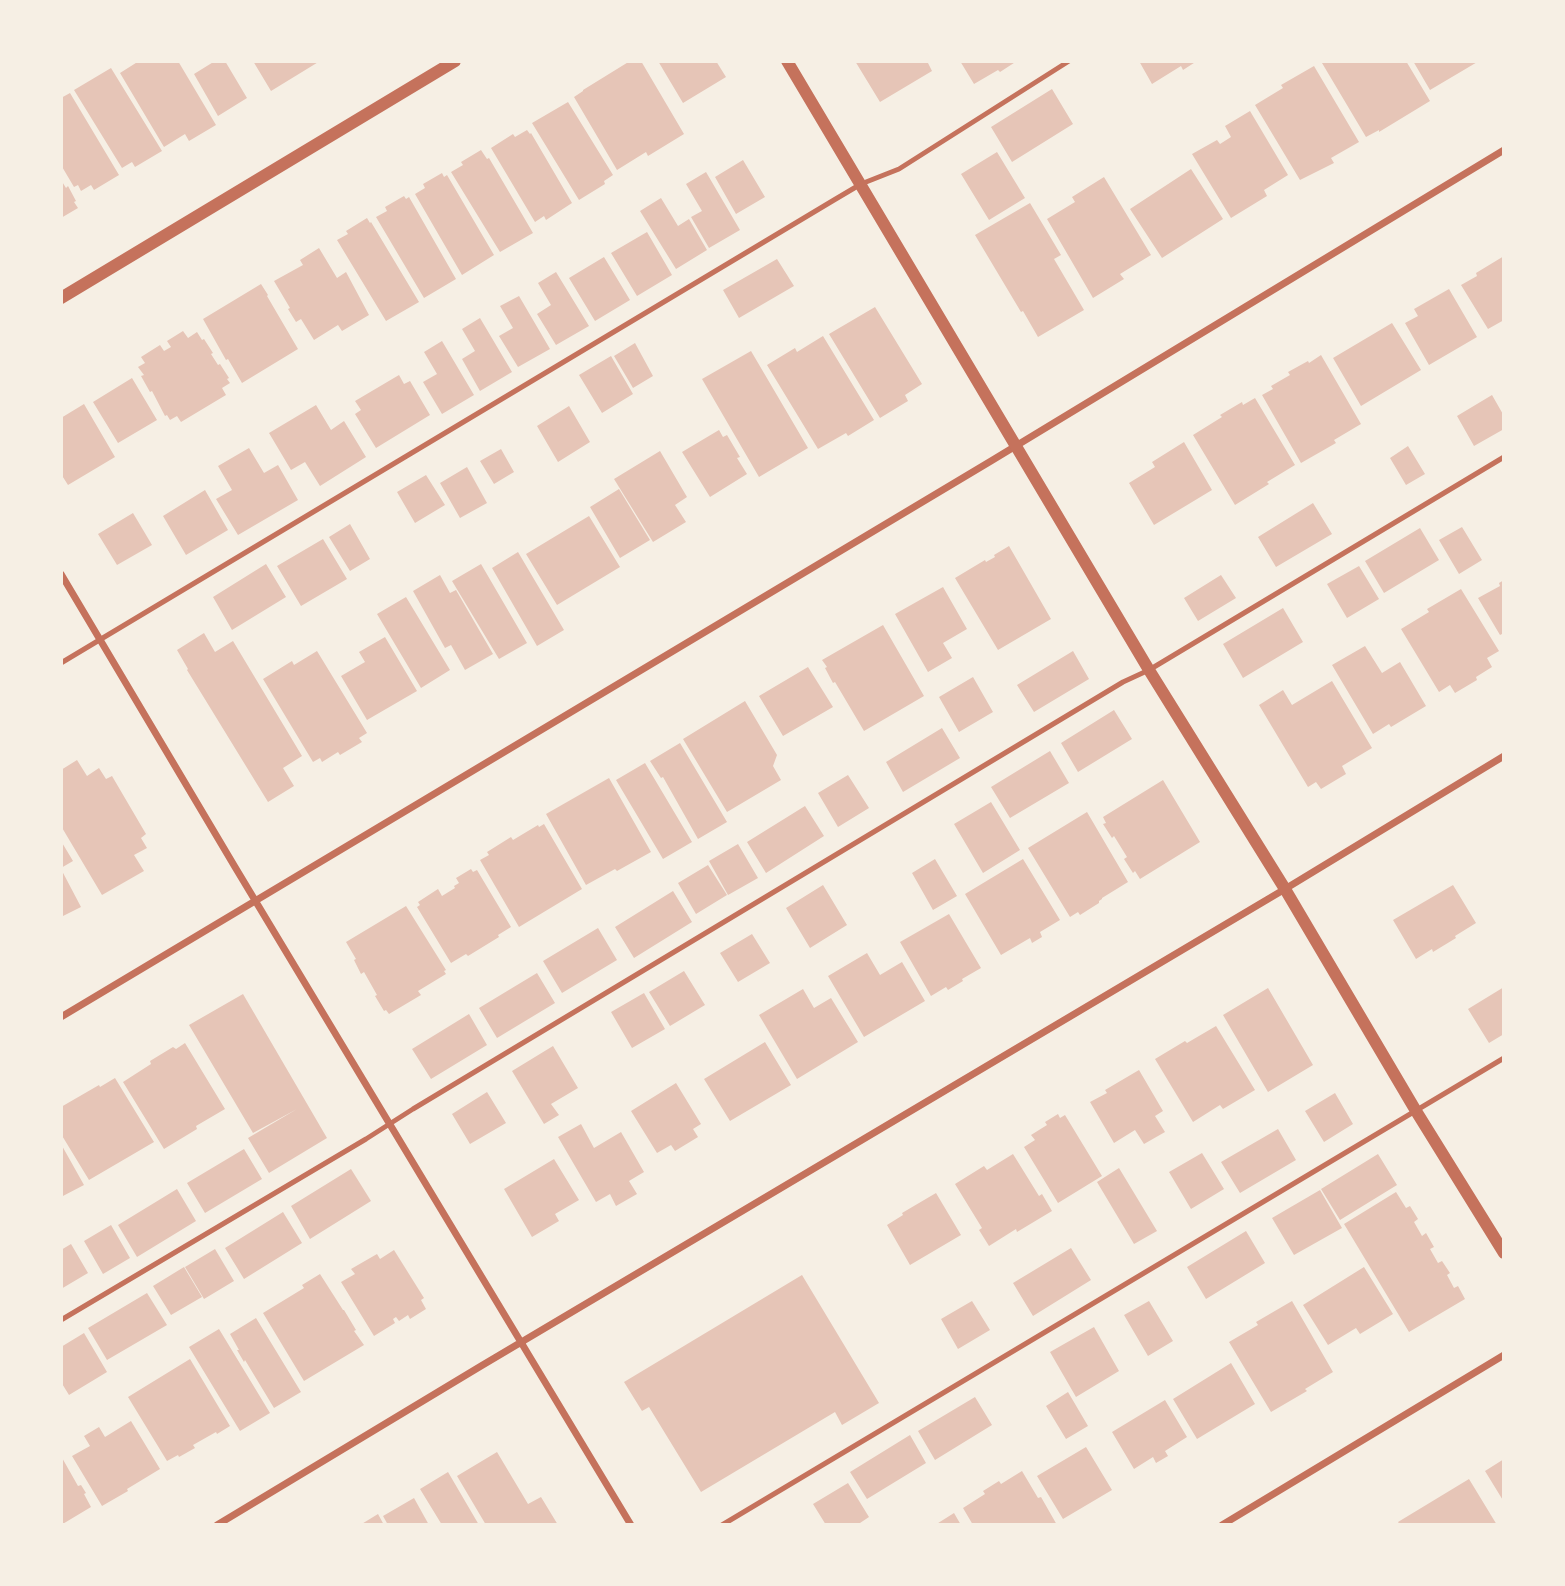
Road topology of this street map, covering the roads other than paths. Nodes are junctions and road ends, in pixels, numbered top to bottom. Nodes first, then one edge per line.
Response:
1 (455, 61) edge
2 (787, 61) edge
3 (1069, 61) edge
4 (1504, 150) edge
5 (861, 184) junction
6 (61, 298) edge
7 (1016, 446) junction
8 (1504, 457) edge
9 (61, 575) edge
10 (100, 639) junction
11 (61, 663) edge
12 (1149, 670) junction
13 (1504, 756) edge
14 (1285, 889) junction
15 (255, 901) junction
16 (61, 1017) edge
17 (1504, 1058) edge
18 (1416, 1111) junction
19 (390, 1124) junction
20 (1504, 1253) edge
21 (61, 1320) edge
22 (521, 1342) junction
23 (1504, 1355) edge
24 (217, 1525) edge
25 (631, 1525) edge
26 (722, 1525) edge
27 (1222, 1525) edge

1 - 6 street
2 - 5 street
3 - 5 lane
4 - 7 street
5 - 7 street
5 - 10 lane
7 - 12 street
7 - 15 street
8 - 12 lane
9 - 10 street
10 - 11 lane
10 - 15 street
12 - 14 street
12 - 19 lane
13 - 14 street
14 - 18 street
14 - 22 street
15 - 16 street
15 - 19 street
17 - 18 lane
18 - 20 street
18 - 26 lane
19 - 21 lane
19 - 22 street
22 - 24 street
22 - 25 street
23 - 27 street

